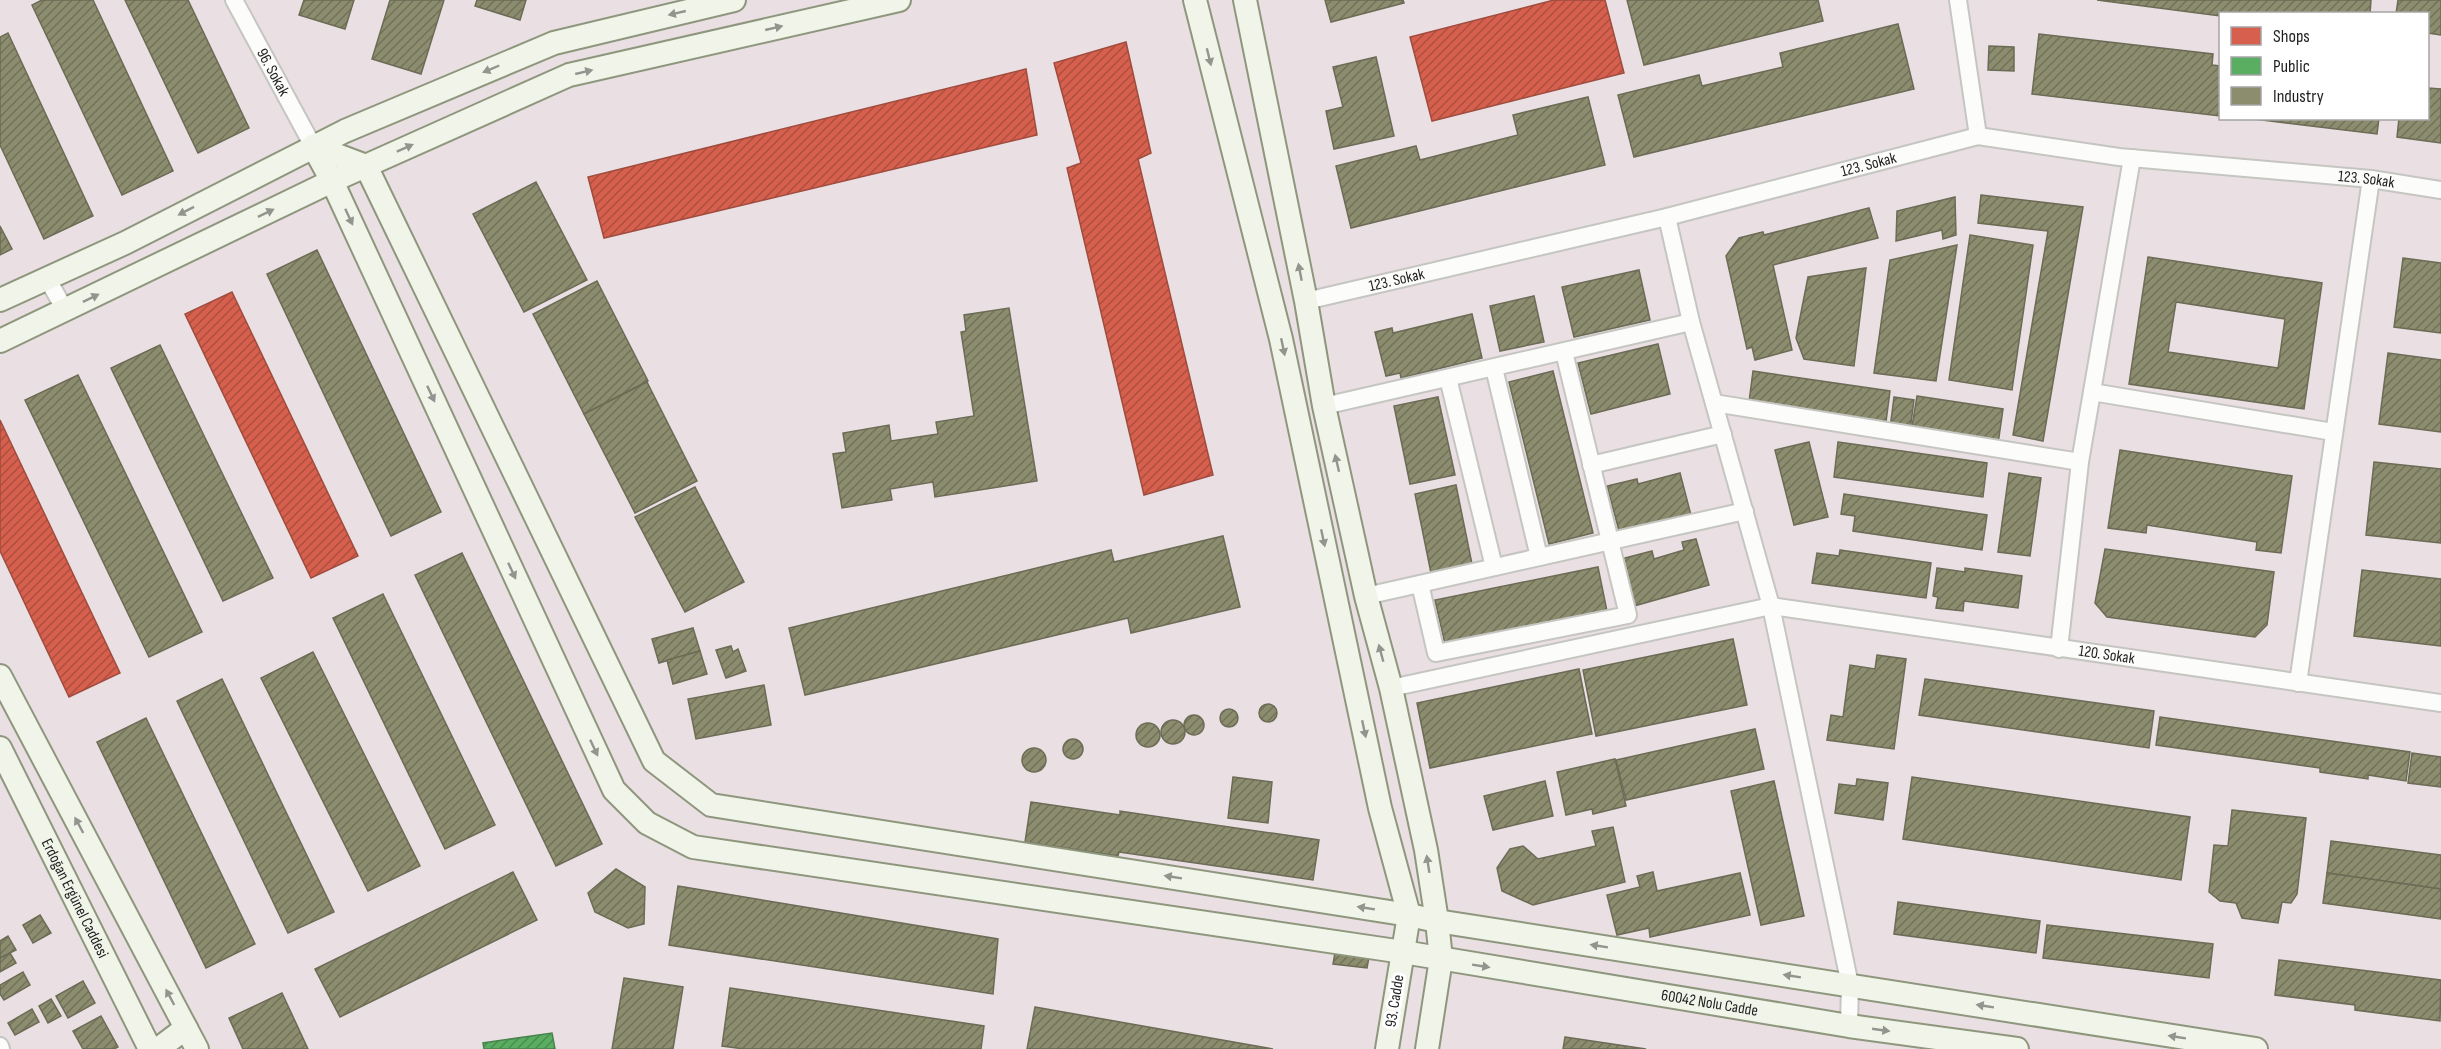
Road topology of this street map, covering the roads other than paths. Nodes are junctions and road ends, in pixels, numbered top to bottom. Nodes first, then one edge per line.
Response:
1 (234, 0) edge
2 (734, 0) edge
3 (899, 0) edge
4 (1195, 0) edge
5 (1245, 0) edge
6 (1958, 0) edge
7 (1978, 136) junction
8 (313, 146) junction
9 (2132, 158) junction
10 (366, 166) junction
11 (2371, 179) junction
12 (332, 181) junction
13 (2441, 190) edge
14 (1667, 217) junction
15 (47, 278) junction
16 (0, 300) edge
17 (1306, 301) junction
18 (65, 310) junction
19 (1691, 322) junction
20 (0, 341) edge
21 (1564, 352) junction
22 (1494, 368) junction
23 (1448, 378) junction
24 (2092, 392) junction
25 (1714, 403) junction
26 (1324, 406) junction
27 (2333, 432) junction
28 (1723, 434) junction
29 (2080, 462) junction
30 (1592, 465) junction
31 (1744, 511) junction
32 (1610, 541) junction
33 (1539, 557) junction
34 (1494, 567) junction
35 (1420, 584) junction
36 (1366, 596) junction
37 (1771, 606) junction
38 (2059, 649) junction
39 (0, 676) edge
40 (2298, 683) junction
41 (1391, 688) junction
42 (2441, 703) edge
43 (33, 739) junction
44 (2, 751) edge
45 (1408, 915) junction
46 (1437, 921) junction
47 (1403, 952) junction
48 (1441, 959) junction
49 (1850, 985) junction
50 (1849, 1026) junction
51 (186, 1028) junction
52 (150, 1049) edge
53 (158, 1049) edge
54 (197, 1049) edge
55 (1387, 1049) edge
56 (1427, 1049) edge
57 (2017, 1049) edge
58 (2256, 1049) edge

1 - 8 street, 96. Sokak
2 -> 8 street
10 -> 3 street
4 -> 45 street
17 -> 5 street
6 - 7 street
7 - 9 street, 123. Sokak
7 - 14 street, 123. Sokak
8 - 10 street
8 - 12 street, 60042 Nolu Cadde
8 -> 15 street
9 - 11 street, 123. Sokak
9 - 24 street
10 - 12 street
45 -> 10 street
11 - 13 street, 123. Sokak
11 - 27 street
18 -> 12 street
12 -> 47 street, 60042 Nolu Cadde
14 - 17 street, 123. Sokak
14 - 19 street
15 - 16 street
15 - 18 street
17 - 26 street
18 - 20 street
19 - 21 street
19 - 25 street
21 - 22 street
21 - 30 street
22 - 23 street
22 - 33 street
23 - 26 street
23 - 34 street
24 - 27 street
24 - 29 street
25 - 28 street
25 - 29 street
36 -> 26 street
27 - 40 street
28 - 30 street
28 - 31 street
29 - 38 street
30 - 32 street
31 - 32 street
31 - 37 street
32 - 33 street
32 - 35 street
33 - 34 street
34 - 35 street
35 - 36 street
41 -> 36 street
37 - 38 street, 120. Sokak
37 - 41 street
37 - 49 street
38 - 40 street, 120. Sokak
39 - 43 street
40 - 42 street, 120. Sokak
46 -> 41 street
43 - 44 street
51 -> 43 street
44 - 52 street, Erdoğan Ergünel Caddesi
45 - 46 street
45 - 47 street, 93. Cadde
46 - 48 street
49 -> 46 street
47 - 48 street, 60042 Nolu Cadde
47 - 55 street, 93. Cadde
48 -> 50 street, 60042 Nolu Cadde
48 - 56 street
49 - 50 street
58 -> 49 street
50 -> 57 street, 60042 Nolu Cadde
51 - 53 street
51 - 54 street

